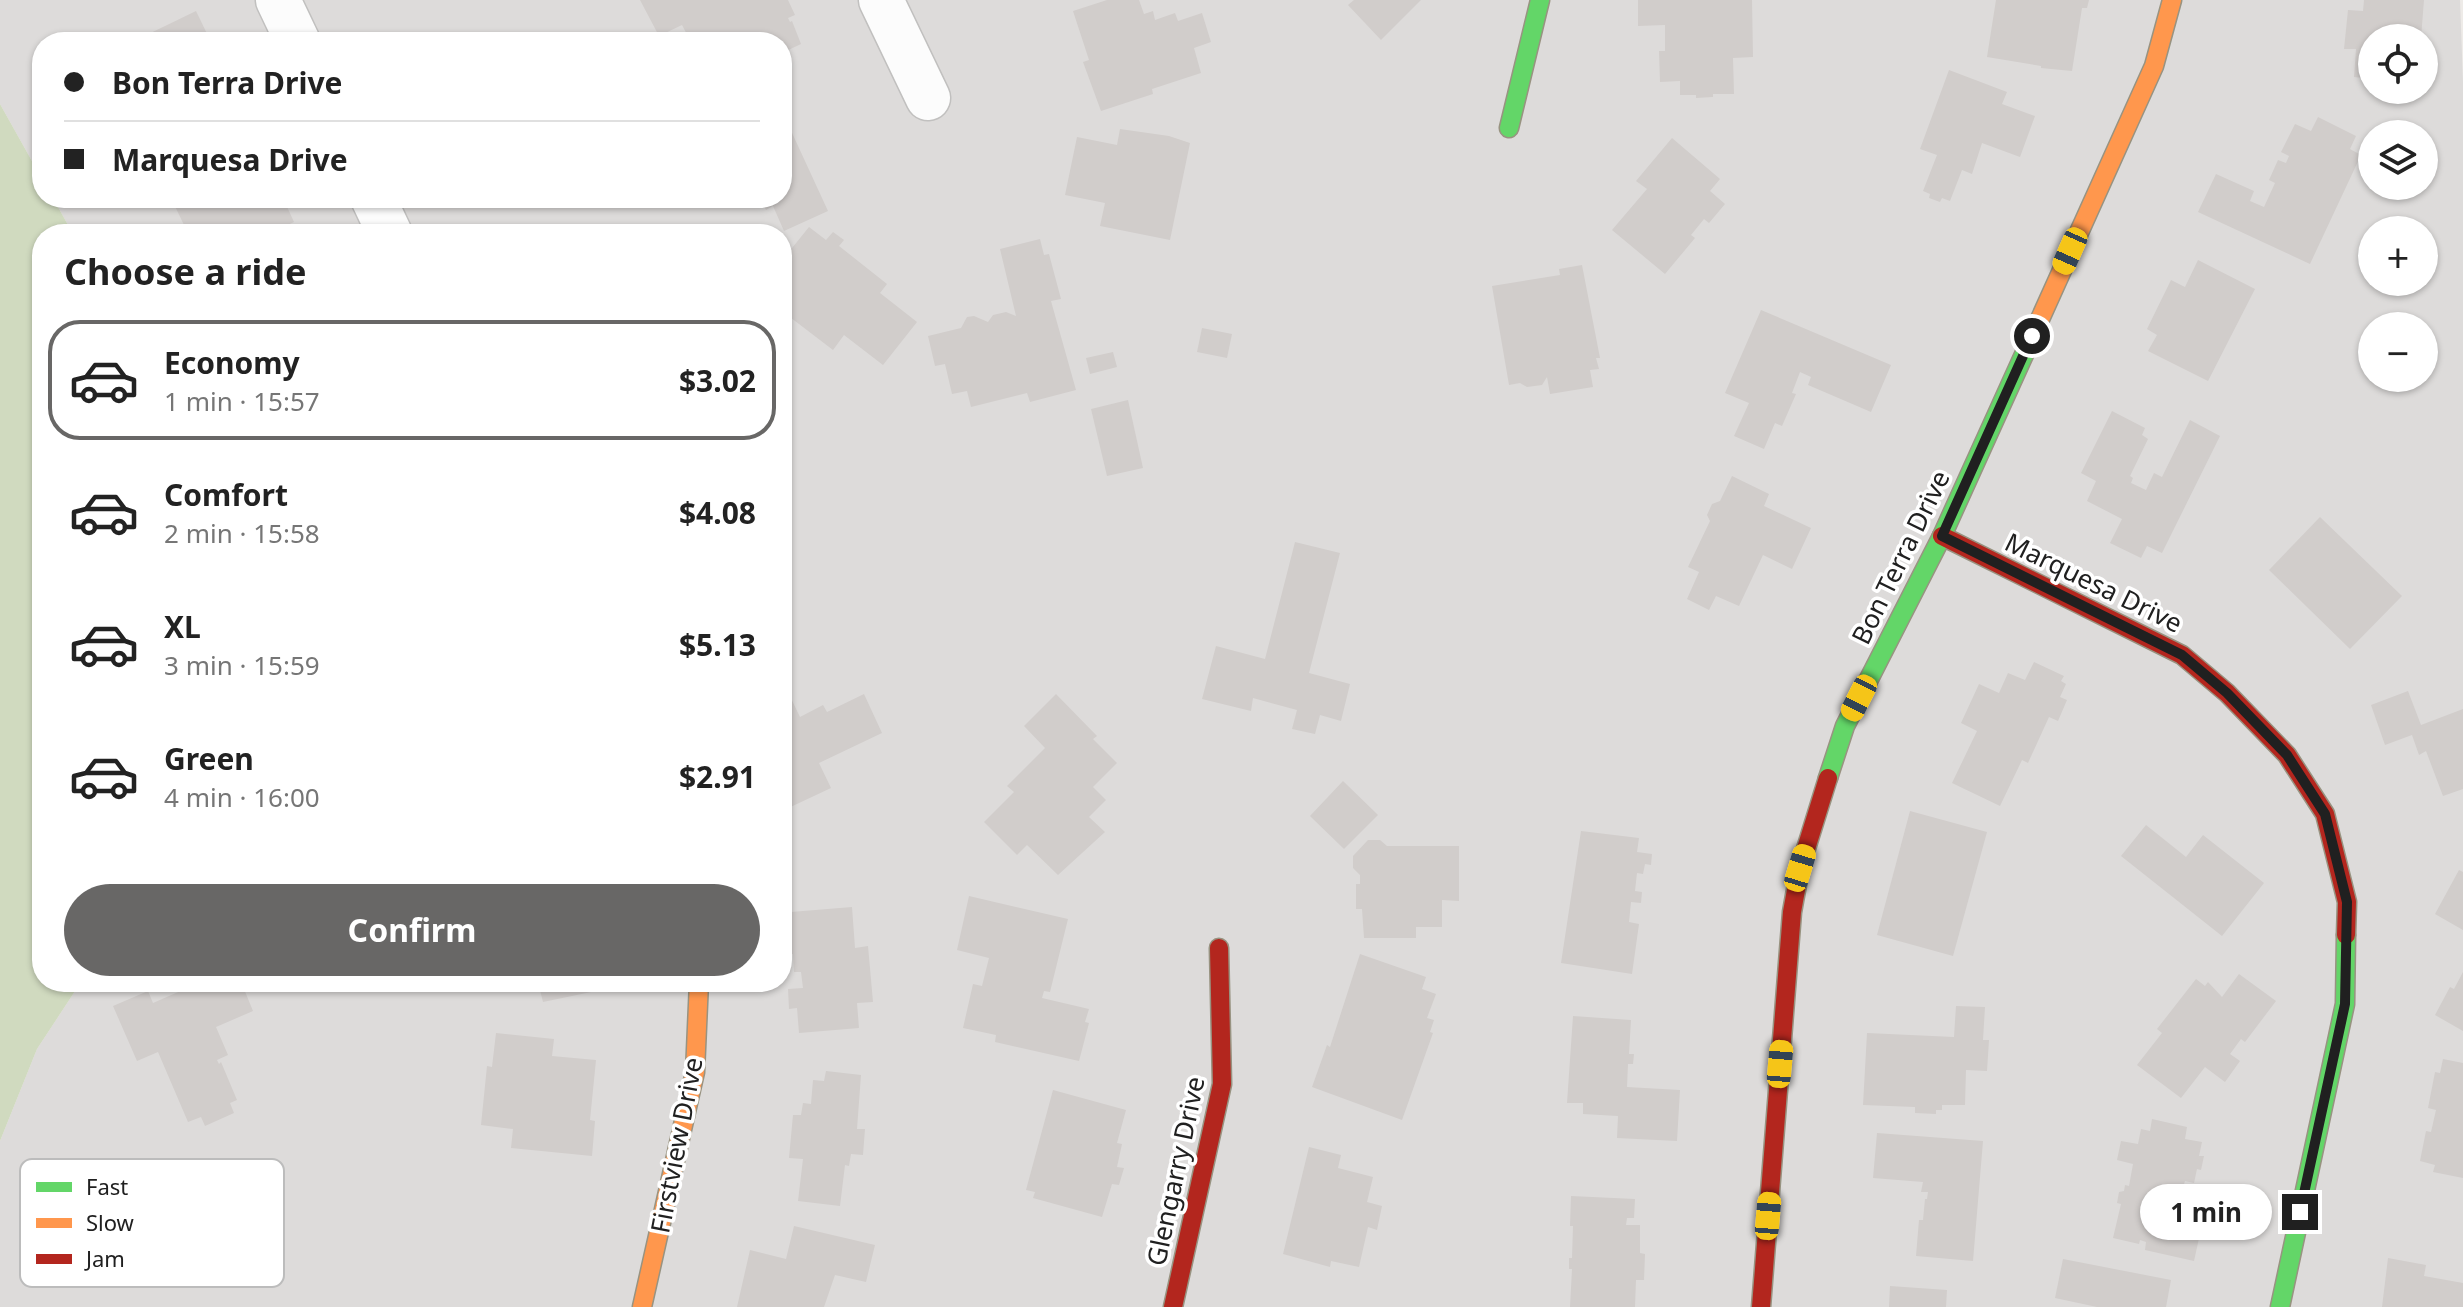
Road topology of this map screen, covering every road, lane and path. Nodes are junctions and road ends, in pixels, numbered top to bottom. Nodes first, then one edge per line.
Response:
1 (278, 0) edge
2 (881, 0) edge
3 (1540, 0) edge
4 (2172, 0) edge
5 (293, 32) edge
6 (928, 98) dead end
7 (1509, 128) dead end
8 (1942, 536) junction
9 (1219, 948) dead end
10 (699, 992) edge
11 (642, 1307) edge
12 (1173, 1307) edge
13 (1761, 1307) edge
14 (2280, 1307) edge

1 - 5 street
2 - 6 street
3 - 7 street
4 - 8 street, Bon Terra Drive
8 - 13 street, Bon Terra Drive
8 - 14 street, Marquesa Drive
9 - 12 street, Glengarry Drive
10 - 11 street, Firstview Drive

